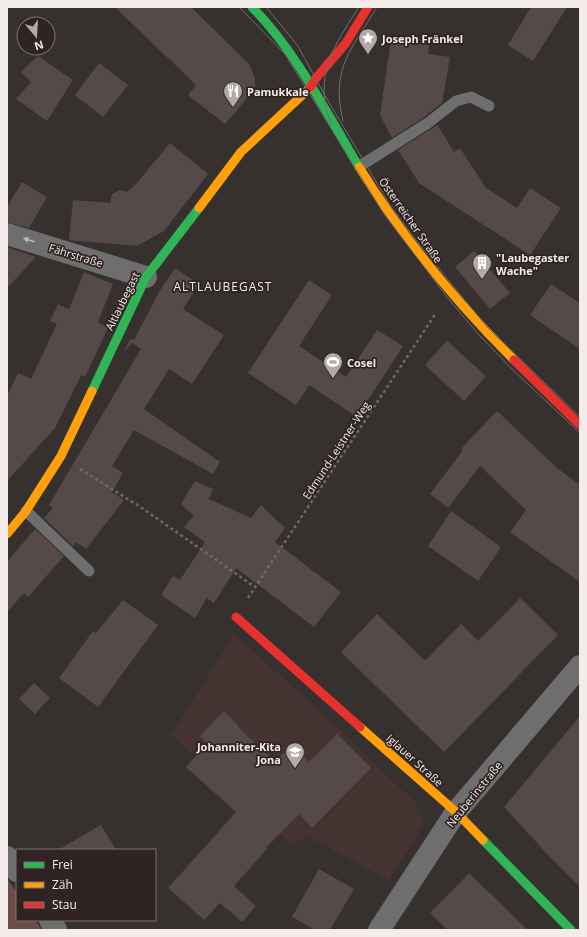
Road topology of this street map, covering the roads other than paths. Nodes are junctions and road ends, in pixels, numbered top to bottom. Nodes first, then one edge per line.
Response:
1 (252, 7) edge
2 (368, 7) edge
3 (312, 86) junction
4 (489, 106) dead end
5 (360, 166) junction
6 (7, 234) edge
7 (146, 277) junction
8 (580, 425) edge
9 (26, 511) junction
10 (7, 534) edge
11 (89, 570) dead end
12 (236, 616) road end
13 (580, 666) edge
14 (456, 812) junction
15 (7, 856) edge
16 (16, 870) edge
17 (51, 921) edge
18 (56, 930) edge
19 (379, 930) edge
20 (571, 930) edge

1 - 3 street, Österreicher Straße
2 - 3 street, Altlaubegast
3 - 5 street, Österreicher Straße
3 - 7 street, Altlaubegast
4 - 5 lane
5 - 8 street, Österreicher Straße
7 -> 6 street, Fährstraße
7 - 9 street, Altlaubegast
9 - 10 street, Altlaubegast
9 - 11 lane
12 - 14 street, Iglauer Straße
13 - 14 street, Neuberinstraße
14 - 19 street, Neuberinstraße
14 - 20 street, Iglauer Straße
15 - 16 street
17 - 18 street

